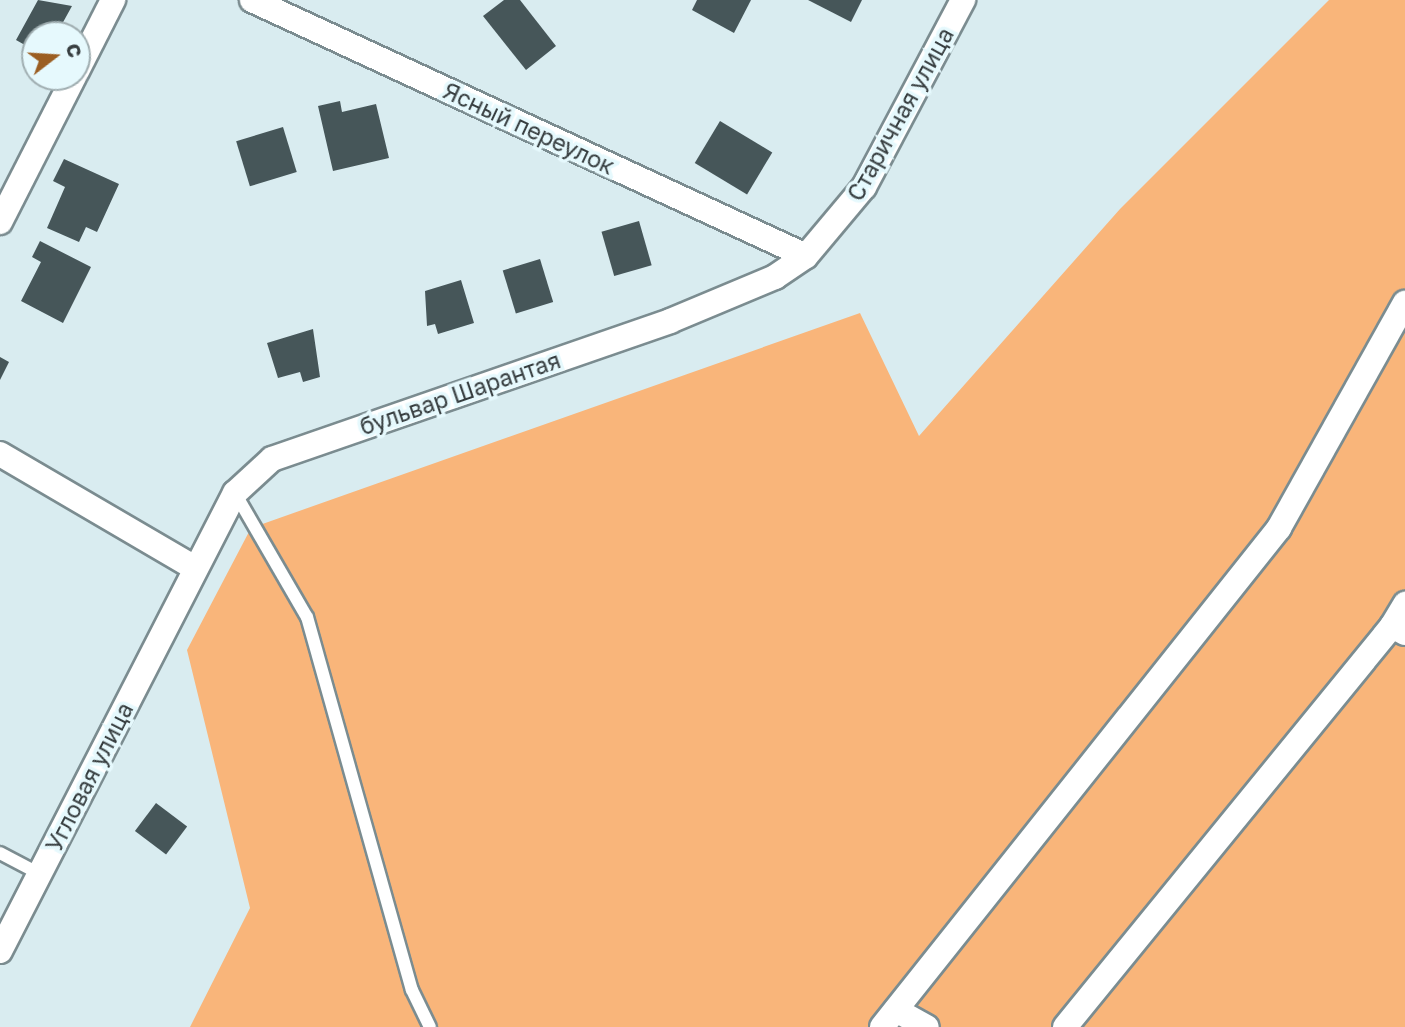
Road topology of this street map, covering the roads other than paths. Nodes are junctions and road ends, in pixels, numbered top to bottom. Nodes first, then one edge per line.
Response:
1 (113, 0) edge
2 (252, 0) edge
3 (962, 0) edge
4 (91, 43) edge
5 (67, 91) edge
6 (0, 222) edge
7 (806, 256) junction
8 (1405, 303) edge
9 (0, 454) edge
10 (235, 493) junction
11 (195, 568) junction
12 (177, 603) joint
13 (1405, 604) edge
14 (1399, 630) edge
15 (0, 853) edge
16 (40, 874) junction
17 (0, 951) edge
18 (889, 1018) edge
19 (430, 1027) edge
20 (927, 1027) edge
21 (1065, 1027) edge

1 - 4 street
2 - 7 street, Ясный переулок
3 - 7 street, Старичная улица
5 - 6 street
7 - 10 street, бульвар Шарантая
8 - 18 street
9 - 11 street
10 - 11 street, бульвар Шарантая
10 - 19 lane
11 - 12 street, бульвар Шарантая
12 - 16 street, Угловая улица
13 - 14 street
14 - 21 street
15 - 16 lane
16 - 17 street, Угловая улица
18 - 20 street

